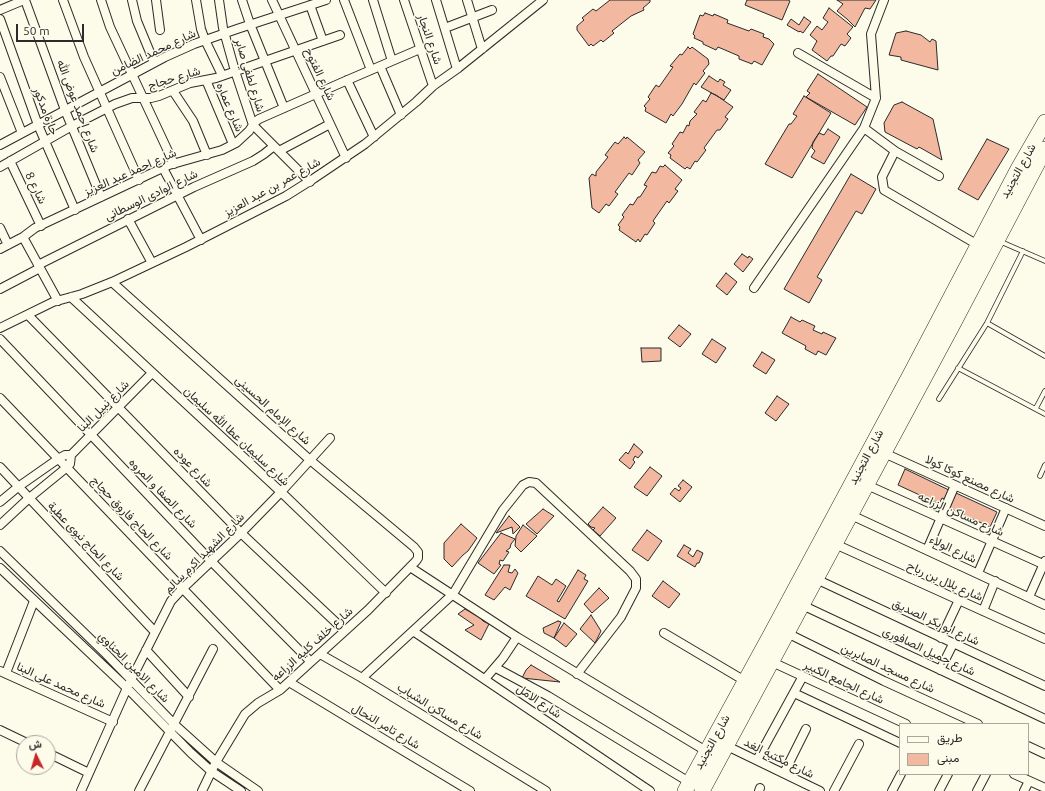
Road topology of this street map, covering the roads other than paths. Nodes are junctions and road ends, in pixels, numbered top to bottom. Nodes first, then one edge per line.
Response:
1 (24, 0) edge
2 (63, 0) edge
3 (101, 0) edge
4 (132, 0) edge
5 (156, 0) edge
6 (196, 0) edge
7 (218, 0) edge
8 (242, 0) edge
9 (272, 0) edge
10 (326, 0) edge
11 (344, 0) edge
12 (373, 0) edge
13 (404, 0) edge
14 (438, 0) edge
15 (467, 0) edge
16 (543, 0) edge
17 (884, 0) edge
18 (310, 5) junction
19 (0, 10) edge
20 (492, 10) dead end
21 (279, 15) junction
22 (472, 18) junction
23 (0, 19) edge
24 (250, 24) junction
25 (445, 28) junction
26 (160, 30) dead end
27 (224, 33) junction
28 (340, 35) dead end
29 (205, 40) junction
30 (323, 41) junction
31 (420, 49) junction
32 (482, 49) junction
33 (296, 50) junction
34 (798, 53) dead end
35 (264, 61) junction
36 (392, 61) junction
37 (154, 62) junction
38 (380, 66) junction
39 (457, 69) junction
40 (371, 70) junction
41 (235, 71) junction
42 (132, 74) junction
43 (222, 75) junction
44 (0, 77) edge
45 (206, 80) junction
46 (347, 80) junction
47 (433, 86) junction
48 (99, 91) junction
49 (173, 91) junction
50 (316, 94) junction
51 (143, 98) junction
52 (876, 98) junction
53 (106, 108) junction
54 (284, 108) junction
55 (65, 110) junction
56 (401, 115) junction
57 (1045, 122) edge
58 (330, 124) junction
59 (38, 125) junction
60 (253, 125) junction
61 (72, 126) junction
62 (864, 128) junction
63 (22, 133) junction
64 (374, 137) junction
65 (44, 141) junction
66 (233, 144) junction
67 (0, 145) edge
68 (277, 148) junction
69 (1045, 148) edge
70 (895, 151) junction
71 (207, 155) junction
72 (346, 158) junction
73 (10, 161) junction
74 (174, 164) junction
75 (0, 167) edge
76 (163, 168) junction
77 (939, 176) dead end
78 (139, 180) junction
79 (310, 182) junction
80 (177, 195) junction
81 (101, 197) junction
82 (75, 210) junction
83 (128, 219) junction
84 (41, 226) junction
85 (0, 228) edge
86 (994, 235) junction
87 (23, 237) junction
88 (201, 240) junction
89 (8, 245) junction
90 (978, 245) junction
91 (0, 249) edge
92 (1024, 251) junction
93 (1045, 261) edge
94 (152, 263) junction
95 (39, 267) junction
96 (112, 282) junction
97 (0, 288) edge
98 (754, 288) dead end
99 (71, 297) junction
100 (58, 301) junction
101 (28, 315) junction
102 (987, 323) junction
103 (0, 328) edge
104 (0, 338) edge
105 (1045, 356) edge
106 (958, 368) junction
107 (152, 373) junction
108 (1045, 391) edge
109 (0, 398) edge
110 (938, 399) dead end
111 (118, 408) junction
112 (1036, 408) junction
113 (1045, 414) edge
114 (91, 435) junction
115 (330, 438) dead end
116 (884, 453) junction
117 (71, 455) junction
118 (58, 459) junction
119 (310, 460) junction
120 (1045, 465) edge
121 (0, 467) edge
122 (66, 468) junction
123 (1040, 476) dead end
124 (867, 485) junction
125 (956, 485) junction
126 (18, 487) junction
127 (281, 492) junction
128 (28, 499) junction
129 (0, 502) edge
130 (1006, 508) junction
131 (851, 515) junction
132 (941, 518) junction
133 (0, 525) edge
134 (1045, 526) edge
135 (241, 533) junction
136 (992, 541) junction
137 (835, 544) junction
138 (927, 550) junction
139 (0, 552) edge
140 (418, 555) joint
141 (211, 562) junction
142 (1044, 563) edge
143 (410, 567) junction
144 (0, 568) edge
145 (978, 573) junction
146 (816, 580) junction
147 (995, 581) junction
148 (183, 588) junction
149 (386, 593) junction
150 (453, 594) junction
151 (1029, 597) junction
152 (959, 600) junction
153 (34, 601) junction
154 (1045, 604) edge
155 (802, 605) junction
156 (983, 611) junction
157 (345, 631) junction
158 (413, 631) junction
159 (155, 632) junction
160 (664, 633) dead end
161 (787, 633) junction
162 (517, 637) junction
163 (941, 638) junction
164 (1045, 640) edge
165 (953, 644) junction
166 (213, 649) dead end
167 (146, 650) junction
168 (320, 654) junction
169 (311, 662) junction
170 (772, 662) junction
171 (496, 668) junction
172 (940, 670) junction
173 (3, 672) edge
174 (577, 674) junction
175 (803, 676) junction
176 (362, 678) junction
177 (485, 679) junction
178 (745, 681) junction
179 (289, 682) junction
180 (129, 684) junction
181 (1045, 686) edge
182 (280, 690) junction
183 (794, 693) junction
184 (189, 697) junction
185 (1045, 719) edge
186 (113, 722) junction
187 (904, 723) edge
188 (976, 723) edge
189 (175, 725) junction
190 (806, 729) dead end
191 (0, 730) edge
192 (170, 734) junction
193 (16, 738) edge
194 (899, 743) edge
195 (859, 744) dead end
196 (727, 746) junction
197 (1029, 746) edge
198 (706, 751) junction
199 (1045, 754) edge
200 (56, 757) edge
201 (757, 760) junction
202 (216, 762) junction
203 (211, 771) junction
204 (89, 773) junction
205 (784, 773) junction
206 (900, 775) edge
207 (947, 775) edge
208 (985, 775) edge
209 (1016, 775) edge
210 (1029, 781) junction
211 (687, 786) edge
212 (1045, 788) edge
213 (81, 791) edge
214 (139, 791) edge
215 (202, 791) edge
216 (240, 791) edge
217 (258, 791) edge
218 (470, 791) edge
219 (546, 791) edge
220 (650, 791) edge
221 (702, 791) edge
222 (820, 791) edge
223 (834, 791) edge
224 (892, 791) edge
225 (939, 791) edge
226 (977, 791) edge
227 (1024, 791) edge

1 - 19 street
1 - 55 street, شارع احمد عوض الله
2 - 48 street
3 - 42 street
4 - 37 street
5 - 26 street
6 - 29 street
7 - 27 street, شارع لطفي صابر
8 - 24 street
9 - 21 street, شارع الفتوح
10 - 18 street, شارع محمد الضامن
11 - 40 street
12 - 36 street
13 - 31 street, شارع النجار
14 - 25 street
15 - 22 street
16 - 32 street, شارع عمر بن عبد العزيز
17 - 52 street
18 - 21 street, شارع محمد الضامن
18 - 30 street
20 - 22 street
21 - 24 street, شارع محمد الضامن
21 - 33 street, شارع الفتوح
22 - 25 street
22 - 32 street
23 - 59 street, حارة مدكور
24 - 27 street, شارع محمد الضامن
24 - 35 street
25 - 39 street
27 - 29 street, شارع محمد الضامن
27 - 41 street, شارع لطفي صابر
28 - 30 street, شارع حجاج
29 - 37 street, شارع محمد الضامن
29 - 43 street
30 - 33 street, شارع حجاج
31 - 36 street, شارع احمد عبد العزيز
31 - 47 street, شارع النجار
32 - 39 street, شارع عمر بن عبد العزيز
33 - 35 street, شارع حجاج
33 - 50 street, شارع الفتوح
34 - 52 street
35 - 41 street, شارع حجاج
35 - 54 street
36 - 38 street, شارع احمد عبد العزيز
37 - 42 street, شارع محمد الضامن
38 - 40 street, شارع احمد عبد العزيز
38 - 56 street
39 - 47 street, شارع عمر بن عبد العزيز
40 - 46 street, شارع احمد عبد العزيز
41 - 43 street, شارع حجاج
41 - 60 street, شارع لطفي صابر
42 - 48 street, شارع محمد الضامن
42 - 51 street
43 - 45 street, شارع حجاج
44 - 63 street
45 - 49 street, شارع حجاج
45 - 66 street, شارع عماره
46 - 50 street, شارع احمد عبد العزيز
46 - 64 street
47 - 56 street, شارع عمر بن عبد العزيز
48 - 53 street
48 - 55 street, شارع محمد الضامن
49 - 51 street, شارع حجاج
49 - 71 street
50 - 54 street, شارع احمد عبد العزيز
50 - 58 street, شارع الفتوح
51 - 53 street, شارع حجاج
51 - 74 street
52 - 62 street
53 - 61 street, شارع حجاج
53 - 78 street
54 - 60 street, شارع احمد عبد العزيز
55 - 59 street, شارع محمد الضامن
55 - 61 street, شارع احمد عوض الله
56 - 64 street, شارع عمر بن عبد العزيز
57 - 86 highway, شارع التجنيد
58 - 68 street, شارع الوادى الوسطانى
58 - 72 street, شارع الفتوح
59 - 63 street, شارع محمد الضامن
59 - 65 street, حارة مدكور
60 - 66 street, شارع احمد عبد العزيز
60 - 68 street, شارع لطفي صابر
61 - 65 street, شارع حجاج
61 - 81 street, شارع احمد عوض الله
62 - 70 street
62 - 98 street
63 - 67 street, شارع محمد الضامن
64 - 72 street, شارع عمر بن عبد العزيز
65 - 73 street, شارع حجاج
65 - 82 street, حارة مدكور
66 - 71 street, شارع احمد عبد العزيز
68 - 79 street, شارع لطفي صابر
68 - 80 street, شارع الوادى الوسطانى
69 - 86 highway, شارع التجنيد
70 - 77 street
70 - 90 street
71 - 74 street, شارع احمد عبد العزيز
72 - 79 street, شارع عمر بن عبد العزيز
73 - 75 street, شارع حجاج
73 - 84 street, شارع 8
74 - 76 street, شارع احمد عبد العزيز
76 - 78 street, شارع احمد عبد العزيز
76 - 80 street
78 - 81 street, شارع احمد عبد العزيز
79 - 88 street, شارع عمر بن عبد العزيز
80 - 83 street, شارع الوادى الوسطانى
80 - 88 street
81 - 82 street, شارع احمد عبد العزيز
82 - 84 street, شارع احمد عبد العزيز
83 - 94 street
83 - 95 street, شارع الوادى الوسطانى
84 - 87 street, شارع احمد عبد العزيز
85 - 89 street
86 - 90 highway, شارع التجنيد
86 - 92 lane
86 - 116 highway, شارع التجنيد
87 - 89 street, شارع احمد عبد العزيز
87 - 95 street
88 - 94 street, شارع عمر بن عبد العزيز
89 - 91 street, شارع احمد عبد العزيز
90 - 178 highway, شارع التجنيد
92 - 93 lane
92 - 102 lane
94 - 96 street, شارع عمر بن عبد العزيز
95 - 97 street, شارع الوادى الوسطانى
95 - 100 street
96 - 99 street, شارع عمر بن عبد العزيز
96 - 119 street, شارع الإمام الحسينى
99 - 100 street, شارع عمر بن عبد العزيز
99 - 107 street, شارع سليمان عطا الله سليمان
100 - 101 street, شارع عمر بن عبد العزيز
101 - 103 street, شارع عمر بن عبد العزيز
101 - 111 street, شارع عوده
102 - 105 lane
102 - 106 lane
104 - 114 street, شارع الصفا و المروه
106 - 110 lane
106 - 112 lane
107 - 111 street, شارع نبيل البنا
107 - 127 street, شارع سليمان عطا الله سليمان
108 - 112 lane
109 - 118 street, شارع الحاج فاروق حجاج
111 - 114 street, شارع نبيل البنا
111 - 135 street, شارع عوده
112 - 113 lane
114 - 117 street, شارع نبيل البنا
114 - 141 street, شارع الصفا و المروه
115 - 119 street, شارع الشهيد اكرم سالم
116 - 124 highway, شارع التجنيد
116 - 125 street, شارع مصنع كوكا كولا
117 - 118 street, شارع نبيل البنا
117 - 122 street, شارع نبيل البنا
118 - 122 street, شارع الحاج فاروق حجاج
118 - 126 street, شارع نبيل البنا
119 - 127 street, شارع الشهيد اكرم سالم
119 - 140 street, شارع الإمام الحسينى
120 - 123 lane
121 - 126 street, شارع الحاج نبوى عطية
122 - 128 street, شارع نبيل البنا
122 - 148 street, شارع الحاج فاروق حجاج
124 - 131 highway, شارع التجنيد
124 - 132 street, شارع مساكن الزراعه
125 - 130 street, شارع مصنع كوكا كولا
125 - 132 street
126 - 128 street, شارع الحاج نبوى عطية
126 - 129 street, شارع نبيل البنا
127 - 135 street, شارع الشهيد اكرم سالم
127 - 149 street, شارع سليمان عطا الله سليمان
128 - 133 street, شارع نبيل البنا
128 - 159 street, شارع الحاج نبوى عطية
130 - 134 street, شارع مصنع كوكا كولا
130 - 136 street
131 - 137 highway, شارع التجنيد
131 - 138 street, شارع الولاء
132 - 136 street, شارع مساكن الزراعه
132 - 138 street
135 - 141 street, شارع الشهيد اكرم سالم
135 - 157 street, شارع عوده
136 - 142 street, شارع مساكن الزراعه
136 - 145 street
137 - 146 highway, شارع التجنيد
137 - 152 street, شارع بلال بن رباح
138 - 145 street, شارع الولاء
139 - 180 street, شارع الامين الحناوي
140 - 143 street, شارع خلف كليه الزراعه
141 - 148 street, شارع الشهيد اكرم سالم
141 - 169 street, شارع الصفا و المروه
142 - 151 street
143 - 149 street, شارع خلف كليه الزراعه
143 - 150 street
144 - 153 street, شارع الامين الحناوي
145 - 147 street, شارع الولاء
146 - 155 highway, شارع التجنيد
146 - 163 street, شارع ابو بكر الصديق
147 - 151 street, شارع الولاء
147 - 156 street
148 - 159 street, شارع الشهيد اكرم سالم
148 - 182 street, شارع الحاج فاروق حجاج
149 - 157 street, شارع خلف كليه الزراعه
150 - 158 street
150 - 162 street
150 - 174 street
151 - 154 street, شارع الولاء
152 - 156 street, شارع بلال بن رباح
152 - 163 street
153 - 173 street
153 - 180 street, شارع الامين الحناوي
155 - 161 highway, شارع التجنيد
155 - 172 street, شارع جميل الصافورى
156 - 164 street, شارع بلال بن رباح
157 - 168 street, شارع خلف كليه الزراعه
158 - 176 street
158 - 177 street, شارع الامل
159 - 167 street, شارع الشهيد اكرم سالم
160 - 178 street
161 - 170 highway, شارع التجنيد
161 - 188 street, شارع مسجد الصابرين
162 - 171 street
162 - 174 street
163 - 165 street, شارع ابو بكر الصديق
165 - 172 street
165 - 181 street, شارع ابو بكر الصديق
166 - 184 street
167 - 180 street, شارع الشهيد اكرم سالم
167 - 184 street
168 - 169 street, شارع خلف كليه الزراعه
168 - 176 street, شارع مساكن الشباب
169 - 179 street, شارع خلف كليه الزراعه
170 - 175 street, شارع الجامع الكبير
170 - 196 highway, شارع التجنيد
171 - 177 street
171 - 211 street
172 - 185 street, شارع جميل الصافورى
173 - 186 street, شارع محمد على البنا
174 - 198 street
175 - 183 street
175 - 187 street, شارع الجامع الكبير
176 - 219 street, شارع مساكن الشباب
177 - 220 street, شارع الامل
178 - 198 highway, شارع التجنيد
179 - 182 street, شارع خلف كليه الزراعه
179 - 218 street, شارع تامر النحال
180 - 186 street, شارع الشهيد اكرم سالم
180 - 189 street, شارع الامين الحناوي
180 - 192 street, شارع الامين الحناوي
182 - 202 street, شارع خلف كليه الزراعه
183 - 194 street
183 - 201 street
184 - 189 street
186 - 204 street, شارع الشهيد اكرم سالم
189 - 192 street
189 - 202 street, شارع الامين الحناوي
190 - 205 street
191 - 193 street
192 - 203 street, شارع الامين الحناوي
192 - 214 street
195 - 223 street
196 - 201 street, شارع مكتبه الغد
196 - 221 highway, شارع التجنيد
197 - 199 street
198 - 211 highway, شارع التجنيد
200 - 204 street
201 - 205 street, شارع مكتبه الغد
202 - 203 street, شارع خلف كليه الزراعه
202 - 217 street, شارع الامين الحناوي
203 - 215 street, شارع خلف كليه الزراعه
203 - 216 street, شارع الامين الحناوي
204 - 213 street, شارع الشهيد اكرم سالم
205 - 222 street, شارع مكتبه الغد
206 - 224 street
207 - 225 street
208 - 226 street
209 - 210 street
210 - 212 street
210 - 227 street

